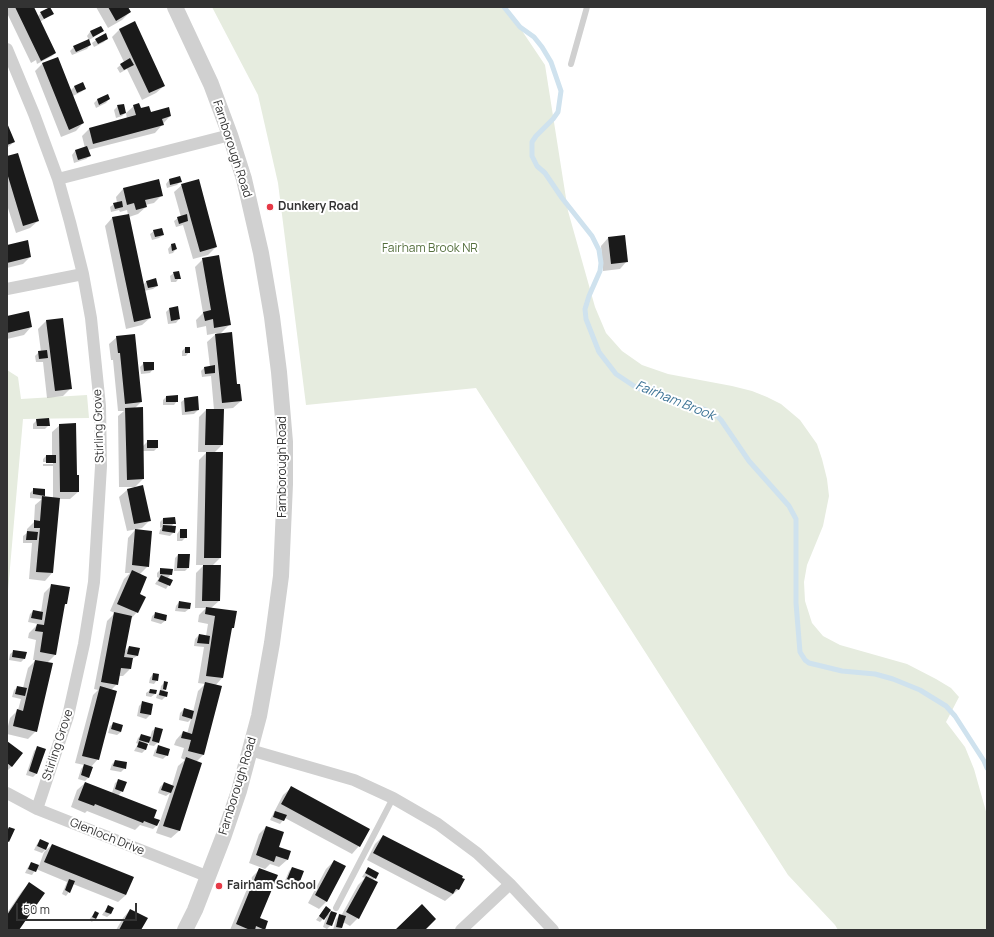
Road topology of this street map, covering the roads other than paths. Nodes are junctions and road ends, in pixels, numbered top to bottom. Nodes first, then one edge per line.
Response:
1 (175, 7) edge
2 (587, 7) edge
3 (7, 49) edge
4 (571, 64) dead end
5 (230, 135) junction
6 (58, 179) junction
7 (83, 274) junction
8 (7, 289) edge
9 (250, 750) junction
10 (7, 793) edge
11 (393, 798) junction
12 (37, 809) junction
13 (209, 877) junction
14 (510, 884) junction
15 (336, 908) dead end
16 (185, 930) edge
17 (461, 930) edge
18 (553, 930) edge

1 - 5 street, Farnborough Road
2 - 4 lane
3 - 6 street, Stirling Grove
5 - 6 street
5 - 9 street, Farnborough Road
6 - 7 street, Stirling Grove
7 - 8 street
7 - 12 street, Stirling Grove
9 - 11 street
9 - 13 street, Farnborough Road
10 - 12 street, Glenloch Drive
11 - 14 street
11 - 15 lane
12 - 13 street, Glenloch Drive
13 - 16 street, Farnborough Road
14 - 17 street
14 - 18 street

